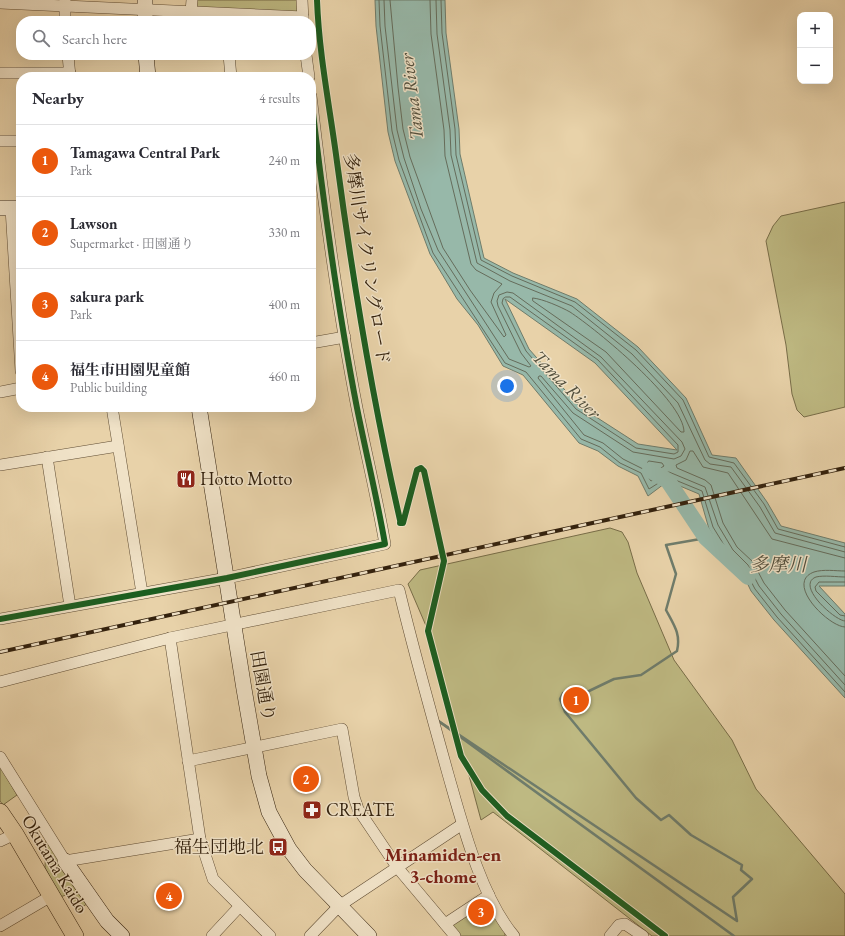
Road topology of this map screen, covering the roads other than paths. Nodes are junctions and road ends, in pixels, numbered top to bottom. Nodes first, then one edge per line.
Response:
1 (192, 0) edge
2 (302, 0) edge
3 (0, 3) edge
4 (64, 3) edge
5 (145, 10) edge
6 (191, 12) junction
7 (65, 16) edge
8 (218, 16) edge
9 (303, 16) edge
10 (68, 60) edge
11 (146, 60) edge
12 (229, 60) edge
13 (307, 60) edge
14 (70, 72) edge
15 (148, 72) edge
16 (231, 72) edge
17 (308, 72) edge
18 (0, 73) edge
19 (16, 73) edge
20 (0, 141) edge
21 (16, 141) edge
22 (316, 177) edge
23 (11, 208) edge
24 (16, 290) edge
25 (345, 337) junction
26 (316, 342) edge
27 (16, 389) edge
28 (0, 392) edge
29 (113, 412) edge
30 (200, 412) edge
31 (118, 446) junction
32 (47, 457) junction
33 (0, 465) edge
34 (226, 578) junction
35 (142, 593) junction
36 (70, 606) junction
37 (0, 619) edge
38 (234, 625) junction
39 (170, 638) junction
40 (0, 682) edge
41 (255, 748) junction
42 (0, 758) edge
43 (188, 761) junction
44 (0, 812) edge
45 (461, 825) junction
46 (15, 834) junction
47 (200, 839) junction
48 (0, 841) edge
49 (65, 861) junction
50 (397, 867) junction
51 (51, 896) junction
52 (489, 896) junction
53 (338, 906) junction
54 (239, 907) junction
55 (445, 924) junction
56 (0, 926) edge
57 (512, 935) edge
58 (74, 936) edge
59 (122, 936) edge
60 (212, 936) edge
61 (270, 936) edge
62 (310, 936) edge
63 (369, 936) edge
64 (455, 936) edge
65 (610, 936) edge
66 (643, 936) edge

1 - 6 street
2 - 9 street
3 - 4 street
4 - 5 street
4 - 7 street
5 - 6 street
6 - 8 street
10 - 14 street
11 - 15 street
12 - 16 street
13 - 17 street
18 - 19 street
20 - 21 street
22 - 25 street
23 - 24 street
25 - 26 street
25 - 34 street
27 - 28 street
29 - 31 street
30 - 34 street, 田園通り
31 - 32 street
31 - 35 street
32 - 33 street
32 - 36 street
34 - 35 street
34 - 38 street, 田園通り
35 - 36 street
36 - 37 street
38 - 39 street
38 - 41 street, 田園通り
38 - 45 street
39 - 40 street
39 - 43 street
41 - 43 street
41 - 50 street
41 - 53 street, 田園通り
42 - 49 street
43 - 47 street
44 - 46 main road, Okutama Kaido
45 - 50 street
45 - 52 street
46 - 48 street
46 - 51 main road, Okutama Kaido
47 - 49 street
47 - 54 street
49 - 59 street
50 - 53 street
50 - 55 street
51 - 56 street
51 - 58 main road, Okutama Kaido
52 - 55 street
52 - 57 street
53 - 62 street
53 - 63 street, 田園通り
54 - 60 street
54 - 61 street
55 - 64 street
65 - 66 street

